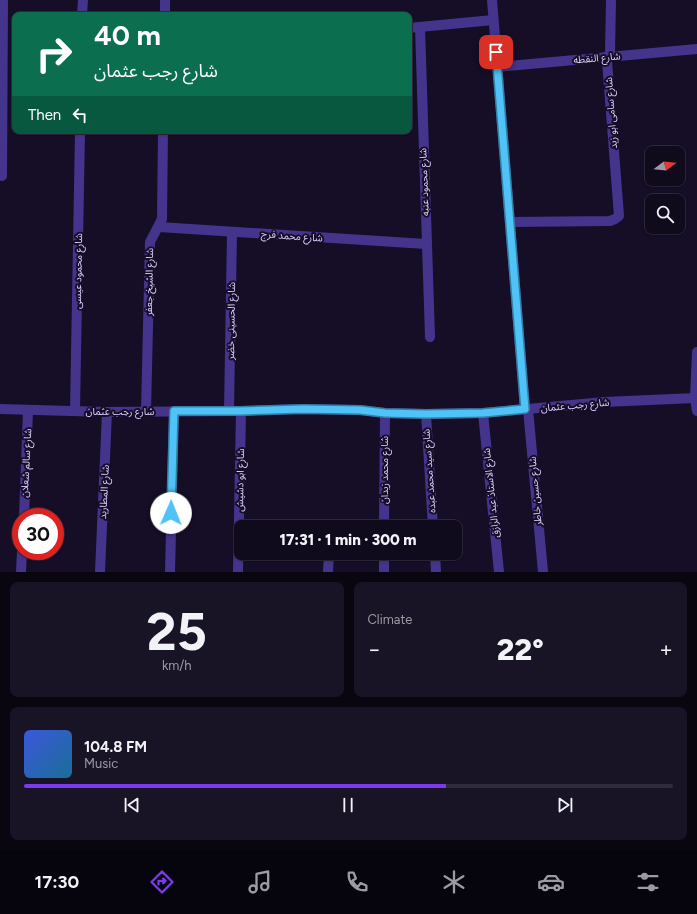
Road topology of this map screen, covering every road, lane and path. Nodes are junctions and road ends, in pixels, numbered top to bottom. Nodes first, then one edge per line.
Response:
1 (3, 0) edge
2 (83, 0) edge
3 (165, 0) edge
4 (492, 0) edge
5 (611, 0) edge
6 (82, 12) edge
7 (165, 12) edge
8 (493, 20) junction
9 (420, 27) junction
10 (412, 28) edge
11 (697, 49) edge
12 (607, 57) junction
13 (497, 67) junction
14 (80, 134) edge
15 (163, 134) edge
16 (2, 176) dead end
17 (510, 222) junction
18 (159, 227) junction
19 (232, 232) junction
20 (426, 244) junction
21 (430, 337) dead end
22 (697, 352) edge
23 (696, 377) edge
24 (695, 398) junction
25 (0, 409) edge
26 (527, 409) junction
27 (28, 410) junction
28 (75, 411) junction
29 (174, 411) junction
30 (229, 411) junction
31 (241, 411) junction
32 (697, 411) edge
33 (107, 412) junction
34 (146, 412) junction
35 (385, 413) junction
36 (483, 413) junction
37 (426, 414) junction
38 (24, 508) edge
39 (384, 520) edge
40 (433, 520) edge
41 (22, 560) edge
42 (329, 560) edge
43 (384, 560) edge
44 (435, 560) edge
45 (21, 572) edge
46 (100, 572) edge
47 (170, 572) edge
48 (238, 572) edge
49 (328, 572) edge
50 (384, 572) edge
51 (436, 572) edge
52 (499, 572) edge
53 (543, 572) edge

1 - 16 street
2 - 6 street
3 - 7 street
4 - 8 street, شارع حسين خاطر
5 - 12 street, شارع سامى ابو زيد
8 - 9 street
8 - 13 street, شارع حسين خاطر
9 - 10 street
9 - 20 street, شارع محمود عنبه
11 - 12 street, شارع النقطه
12 - 13 street, شارع النقطه
12 - 17 street, شارع سامى ابو زيد
13 - 17 street, شارع حسين خاطر
14 - 28 street, شارع محمود عيسى
15 - 18 street, شارع الشيخ جعفر
17 - 26 street, شارع حسين خاطر
18 - 19 street, شارع محمد فرج
18 - 34 street, شارع الشيخ جعفر
19 - 20 street, شارع محمد فرج
19 - 30 street, شارع الحسينى خضر
20 - 21 street, شارع محمود عنبه
22 - 23 street
23 - 24 street
24 - 26 street, شارع رجب عثمان
24 - 32 street
25 - 27 street, شارع رجب عثمان
26 - 36 street, شارع رجب عثمان
26 - 53 street, شارع حسين خاطر
27 - 28 street, شارع رجب عثمان
27 - 38 street, شارع سالم شعلان
28 - 33 street, شارع رجب عثمان
29 - 30 street, شارع رجب عثمان
29 - 34 street, شارع رجب عثمان
29 - 47 street
30 - 31 street, شارع رجب عثمان
31 - 35 street, شارع رجب عثمان
31 - 48 street, شارع ابو دشيش
33 - 34 street, شارع رجب عثمان
33 - 46 street, شارع المطاريد
35 - 37 street, شارع رجب عثمان
35 - 39 street, شارع محمد زيدان
36 - 37 street, شارع رجب عثمان
36 - 52 street, شارع الاستاذ عبد الرازق
37 - 40 street, شارع سيد محمد عبده
41 - 45 street
42 - 49 street
43 - 50 street
44 - 51 street

